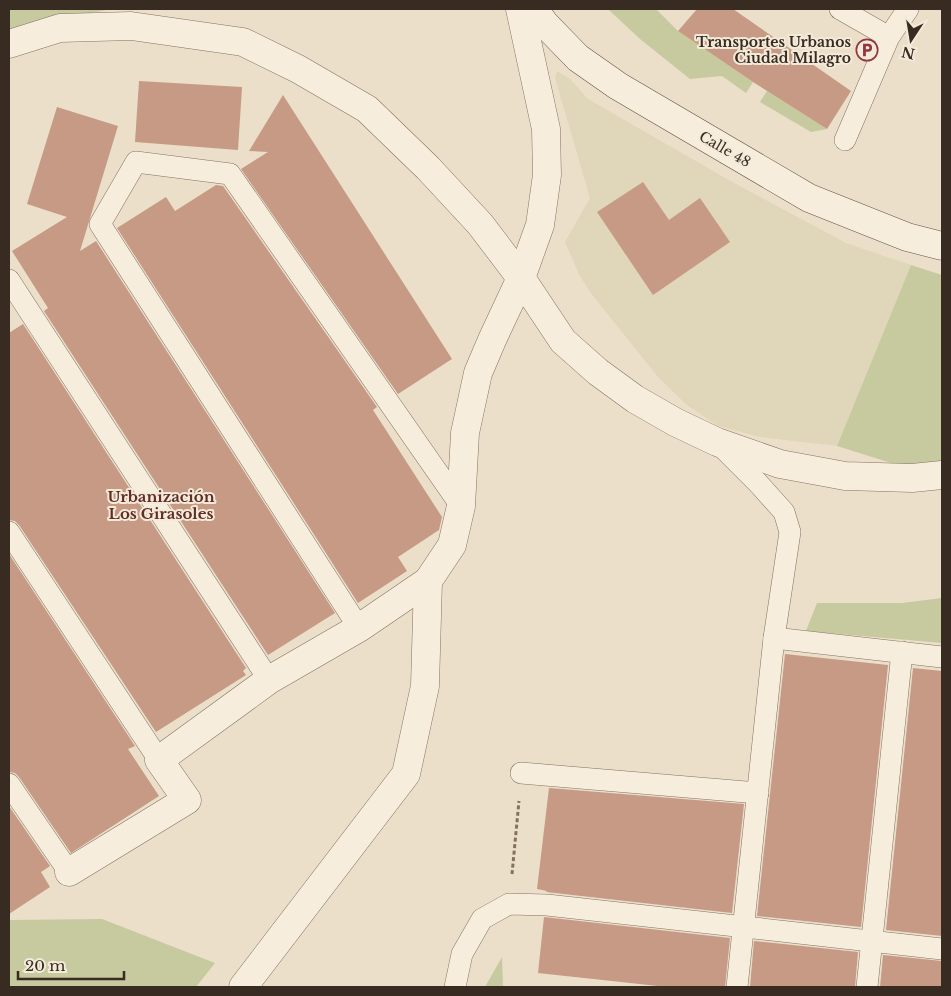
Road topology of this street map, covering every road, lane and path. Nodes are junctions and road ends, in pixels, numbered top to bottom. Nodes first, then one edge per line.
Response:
1 (520, 9) edge
2 (534, 9) edge
3 (840, 9) edge
4 (908, 9) edge
5 (889, 37) junction
6 (9, 44) edge
7 (845, 140) dead end
8 (942, 246) edge
9 (520, 278) junction
10 (9, 280) edge
11 (717, 442) junction
12 (942, 475) edge
13 (461, 506) junction
14 (9, 532) edge
15 (428, 580) junction
16 (359, 628) junction
17 (774, 638) junction
18 (902, 652) junction
19 (942, 657) edge
20 (269, 680) junction
21 (158, 760) junction
22 (521, 773) joint
23 (9, 784) edge
24 (758, 793) junction
25 (69, 872) joint
26 (509, 904) junction
27 (743, 927) junction
28 (872, 941) junction
29 (942, 949) edge
30 (243, 987) edge
31 (455, 987) edge
32 (737, 987) edge
33 (867, 987) edge

1 - 9 street
2 - 8 street, Calle 48
3 - 5 lane
4 - 5 lane
5 - 7 lane
6 - 9 street
9 - 11 street
9 - 13 street
10 - 20 lane
11 - 12 street
11 - 17 lane
13 - 15 street
13 - 16 lane
14 - 21 lane
15 - 16 street
15 - 30 street
16 - 20 street
17 - 18 lane
17 - 24 lane
18 - 19 lane
18 - 28 lane
20 - 21 street
21 - 25 street
22 - 24 lane
22 - 26 path
23 - 25 lane
24 - 27 lane
26 - 27 lane
26 - 31 lane
27 - 28 lane
27 - 32 lane
28 - 29 lane
28 - 33 lane

